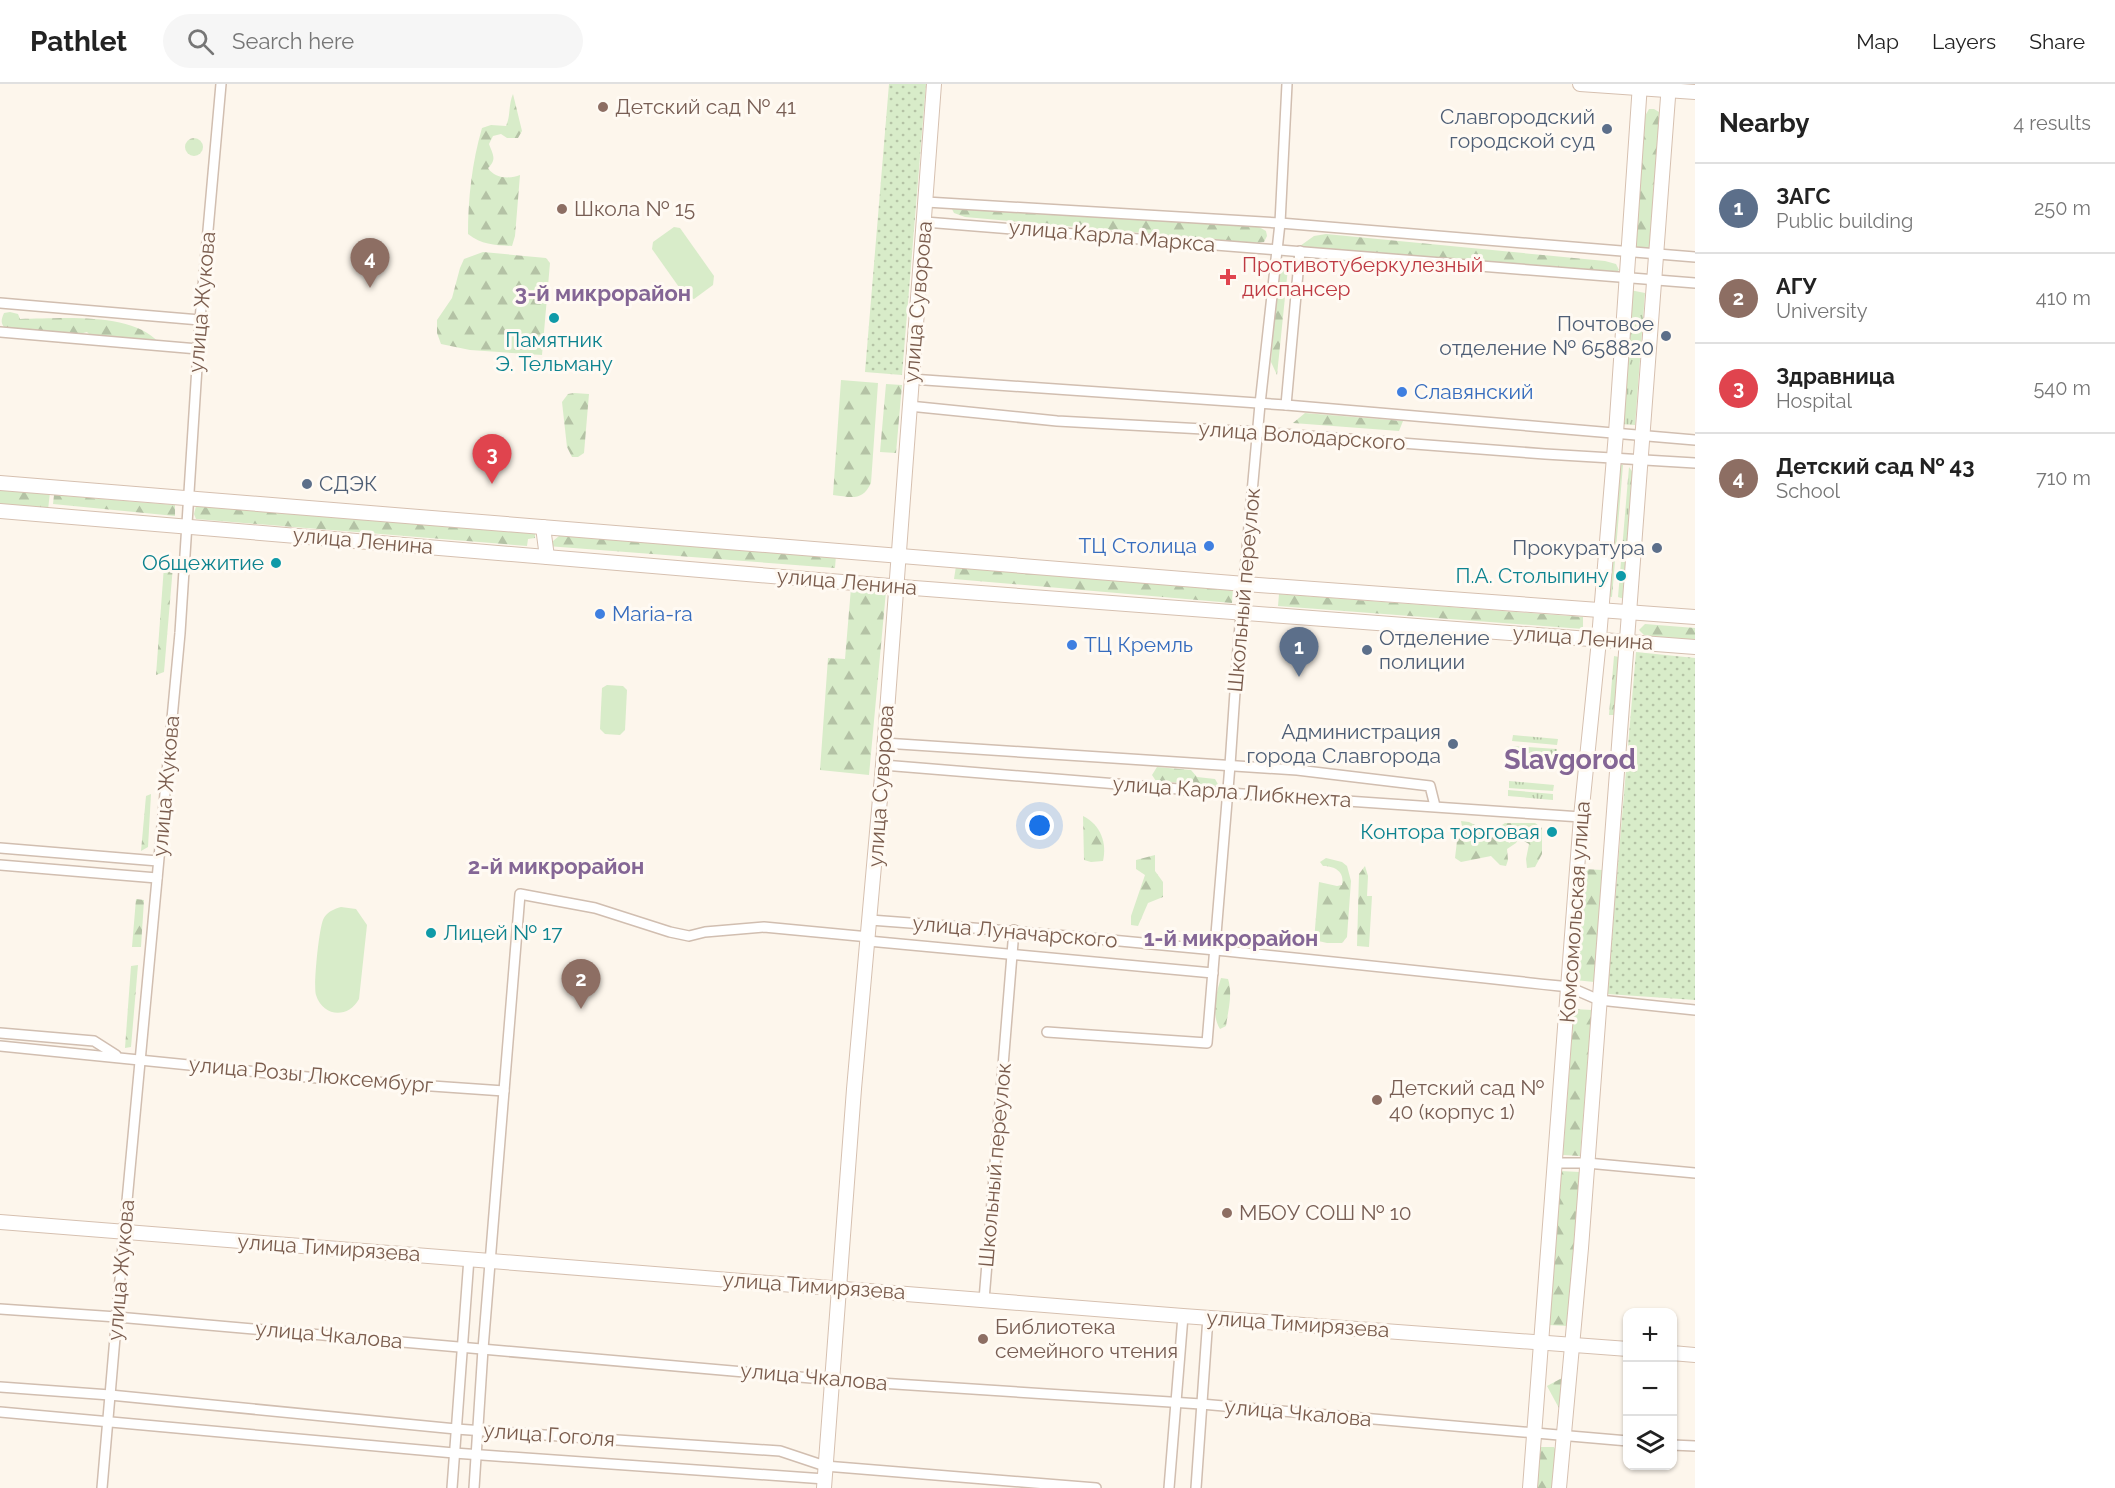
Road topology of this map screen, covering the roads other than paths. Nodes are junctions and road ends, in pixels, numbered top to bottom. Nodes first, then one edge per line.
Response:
1 (221, 84) edge
2 (934, 84) edge
3 (1287, 84) edge
4 (1580, 84) edge
5 (1640, 86) edge
6 (1669, 87) edge
7 (1695, 92) edge
8 (926, 202) junction
9 (925, 222) junction
10 (1280, 223) junction
11 (1276, 249) junction
12 (1300, 251) junction
13 (1629, 252) junction
14 (1655, 254) junction
15 (1695, 257) edge
16 (1627, 279) junction
17 (1653, 280) junction
18 (1695, 283) edge
19 (0, 303) edge
20 (200, 320) junction
21 (0, 332) edge
22 (198, 349) junction
23 (911, 379) junction
24 (1260, 404) junction
25 (1286, 405) junction
26 (909, 406) junction
27 (1258, 432) junction
28 (1616, 433) junction
29 (1641, 435) junction
30 (1695, 440) edge
31 (1613, 458) junction
32 (1639, 460) junction
33 (1695, 463) edge
34 (0, 483) edge
35 (190, 499) junction
36 (0, 511) edge
37 (188, 526) junction
38 (543, 528) junction
39 (898, 556) junction
40 (547, 557) junction
41 (1245, 584) junction
42 (896, 586) junction
43 (1601, 609) junction
44 (1242, 612) junction
45 (1628, 612) junction
46 (1695, 617) edge
47 (1599, 640) junction
48 (1626, 641) junction
49 (1695, 647) edge
50 (884, 743) junction
51 (883, 765) junction
52 (1230, 765) junction
53 (1228, 793) junction
54 (1435, 806) junction
55 (1581, 817) junction
56 (0, 848) edge
57 (158, 861) junction
58 (0, 866) edge
59 (157, 878) junction
60 (870, 920) junction
61 (1014, 930) junction
62 (868, 939) junction
63 (1215, 949) junction
64 (1012, 954) junction
65 (1213, 973) junction
66 (1569, 987) junction
67 (1599, 1000) junction
68 (1695, 1010) edge
69 (1047, 1032) dead end
70 (0, 1033) edge
71 (0, 1046) edge
72 (118, 1057) junction
73 (140, 1059) junction
74 (504, 1091) junction
75 (1556, 1163) junction
76 (1587, 1163) junction
77 (1695, 1173) edge
78 (0, 1222) edge
79 (124, 1233) junction
80 (469, 1258) junction
81 (490, 1260) junction
82 (840, 1288) junction
83 (984, 1300) junction
84 (0, 1309) edge
85 (1184, 1316) junction
86 (117, 1317) junction
87 (1208, 1317) junction
88 (1542, 1342) junction
89 (1573, 1344) junction
90 (462, 1347) junction
91 (483, 1349) junction
92 (1623, 1349) edge
93 (1677, 1353) edge
94 (1695, 1355) edge
95 (834, 1380) junction
96 (0, 1387) edge
97 (110, 1395) junction
98 (1176, 1404) junction
99 (1201, 1404) junction
100 (0, 1412) edge
101 (108, 1420) junction
102 (456, 1429) junction
103 (478, 1431) junction
104 (1535, 1434) junction
105 (1564, 1436) junction
106 (1623, 1441) edge
107 (1677, 1444) edge
108 (1695, 1446) edge
109 (454, 1453) junction
110 (476, 1454) junction
111 (825, 1478) edge
112 (102, 1488) edge
113 (452, 1488) edge
114 (474, 1488) edge
115 (1096, 1488) edge
116 (1169, 1488) edge
117 (1196, 1488) edge
118 (1530, 1488) edge
119 (1559, 1488) edge

1 - 20 street, улица Жукова
2 - 8 street, улица Суворова
3 - 10 street, Школьный переулок
4 - 5 street
5 - 6 street
5 - 13 street, Комсомольская улица
6 - 7 street
6 - 14 street, Комсомольская улица
8 - 9 street, улица Суворова
8 - 10 street, улица Карла Маркса
9 - 11 street, улица Карла Маркса
9 - 23 street, улица Суворова
10 - 11 street, Школьный переулок
10 - 13 street, улица Карла Маркса
11 - 12 street, улица Карла Маркса
11 - 24 street, Школьный переулок
12 - 16 street, улица Карла Маркса
12 - 25 street
13 - 14 street, улица Карла Маркса
13 - 16 street, Комсомольская улица
14 - 15 street, улица Карла Маркса
14 - 17 street, Комсомольская улица
16 - 17 street, улица Карла Маркса
16 - 28 street, Комсомольская улица
17 - 18 street, улица Карла Маркса
17 - 29 street, Комсомольская улица
19 - 20 street
20 - 22 street, улица Жукова
21 - 22 street
22 - 35 street, улица Жукова
23 - 24 street, улица Володарского
23 - 26 street, улица Суворова
24 - 25 street, улица Володарского
24 - 27 street, Школьный переулок
25 - 28 street, улица Володарского
26 - 27 street, улица Володарского
26 - 39 street, улица Суворова
27 - 31 street, улица Володарского
27 - 41 street, Школьный переулок
28 - 29 street, улица Володарского
28 - 31 street, Комсомольская улица
29 - 30 street, улица Володарского
29 - 32 street, Комсомольская улица
31 - 32 street, улица Володарского
31 - 43 street, Комсомольская улица
32 - 33 street, улица Володарского
32 - 45 street, Комсомольская улица
34 - 35 street, улица Ленина
35 - 37 street, улица Жукова
35 - 38 street, улица Ленина
36 - 37 street, улица Ленина
37 - 40 street, улица Ленина
37 - 57 street, улица Жукова
38 - 39 street, улица Ленина
38 - 40 street
39 - 41 street, улица Ленина
39 - 42 street, улица Суворова
40 - 42 street, улица Ленина
41 - 43 street, улица Ленина
41 - 44 street, Школьный переулок
42 - 44 street, улица Ленина
42 - 50 street, улица Суворова
43 - 45 street, улица Ленина
43 - 47 street, Комсомольская улица
44 - 47 street, улица Ленина
44 - 52 street, Школьный переулок
45 - 46 street, улица Ленина
45 - 48 street, Комсомольская улица
47 - 48 street, улица Ленина
47 - 55 street, Комсомольская улица
48 - 49 street, улица Ленина
48 - 67 street, Комсомольская улица
50 - 51 street, улица Суворова
50 - 52 street, улица Карла Либкнехта
51 - 53 street, улица Карла Либкнехта
51 - 60 street, улица Суворова
52 - 53 street, Школьный переулок
52 - 54 street, улица Карла Либкнехта
53 - 54 street, улица Карла Либкнехта
53 - 63 street, Школьный переулок
54 - 55 street, улица Карла Либкнехта
55 - 66 street, Комсомольская улица
56 - 57 street
57 - 59 street, улица Жукова
58 - 59 street
59 - 73 street, улица Жукова
60 - 61 street, улица Луначарского
60 - 62 street, улица Суворова
61 - 63 street, улица Луначарского
61 - 64 street, Школьный переулок
62 - 64 street, улица Луначарского
62 - 74 street, улица Луначарского
62 - 82 street, улица Суворова
63 - 65 street, Школьный переулок
63 - 66 street, улица Луначарского
64 - 65 street, улица Луначарского
64 - 83 street, Школьный переулок
65 - 69 street, Школьный переулок
66 - 67 street, улица Луначарского
66 - 75 street, Комсомольская улица
67 - 68 street, улица Луначарского
67 - 76 street, Комсомольская улица
70 - 72 street, улица Розы Люксембург
71 - 72 street, улица Розы Люксембург
72 - 73 street, улица Розы Люксембург
73 - 74 street, улица Розы Люксембург
73 - 79 street, улица Жукова
74 - 81 street
75 - 76 street
75 - 88 street, Комсомольская улица
76 - 77 street
76 - 89 street, Комсомольская улица
78 - 79 street, улица Тимирязева
79 - 80 street, улица Тимирязева
79 - 86 street, улица Жукова
80 - 81 street, улица Тимирязева
80 - 90 street
81 - 82 street, улица Тимирязева
81 - 91 street
82 - 83 street, улица Тимирязева
82 - 95 street, улица Суворова
83 - 85 street, улица Тимирязева
84 - 86 street, улица Чкалова
85 - 87 street, улица Тимирязева
85 - 98 street
86 - 90 street, улица Чкалова
86 - 97 street, улица Жукова
87 - 88 street, улица Тимирязева
87 - 99 street
88 - 89 street, улица Тимирязева
88 - 104 street, Комсомольская улица
89 - 92 street, улица Тимирязева
89 - 105 street, Комсомольская улица
90 - 91 street, улица Чкалова
90 - 102 street
91 - 95 street, улица Чкалова
91 - 103 street
93 - 94 street
95 - 98 street, улица Чкалова
95 - 111 street, улица Суворова
96 - 97 street, улица Гоголя
97 - 101 street, улица Жукова
97 - 102 street, улица Гоголя
98 - 99 street, улица Чкалова
98 - 116 street
99 - 104 street, улица Чкалова
99 - 117 street
100 - 101 street
101 - 109 street
101 - 112 street, улица Жукова
102 - 103 street, улица Гоголя
102 - 109 street
103 - 110 street
103 - 111 street, улица Гоголя
104 - 105 street, улица Чкалова
104 - 118 street, Комсомольская улица
105 - 106 street, улица Чкалова
105 - 119 street, Комсомольская улица
107 - 108 street
109 - 110 street
109 - 113 street
110 - 111 street
110 - 114 street
111 - 115 street, улица Гоголя

